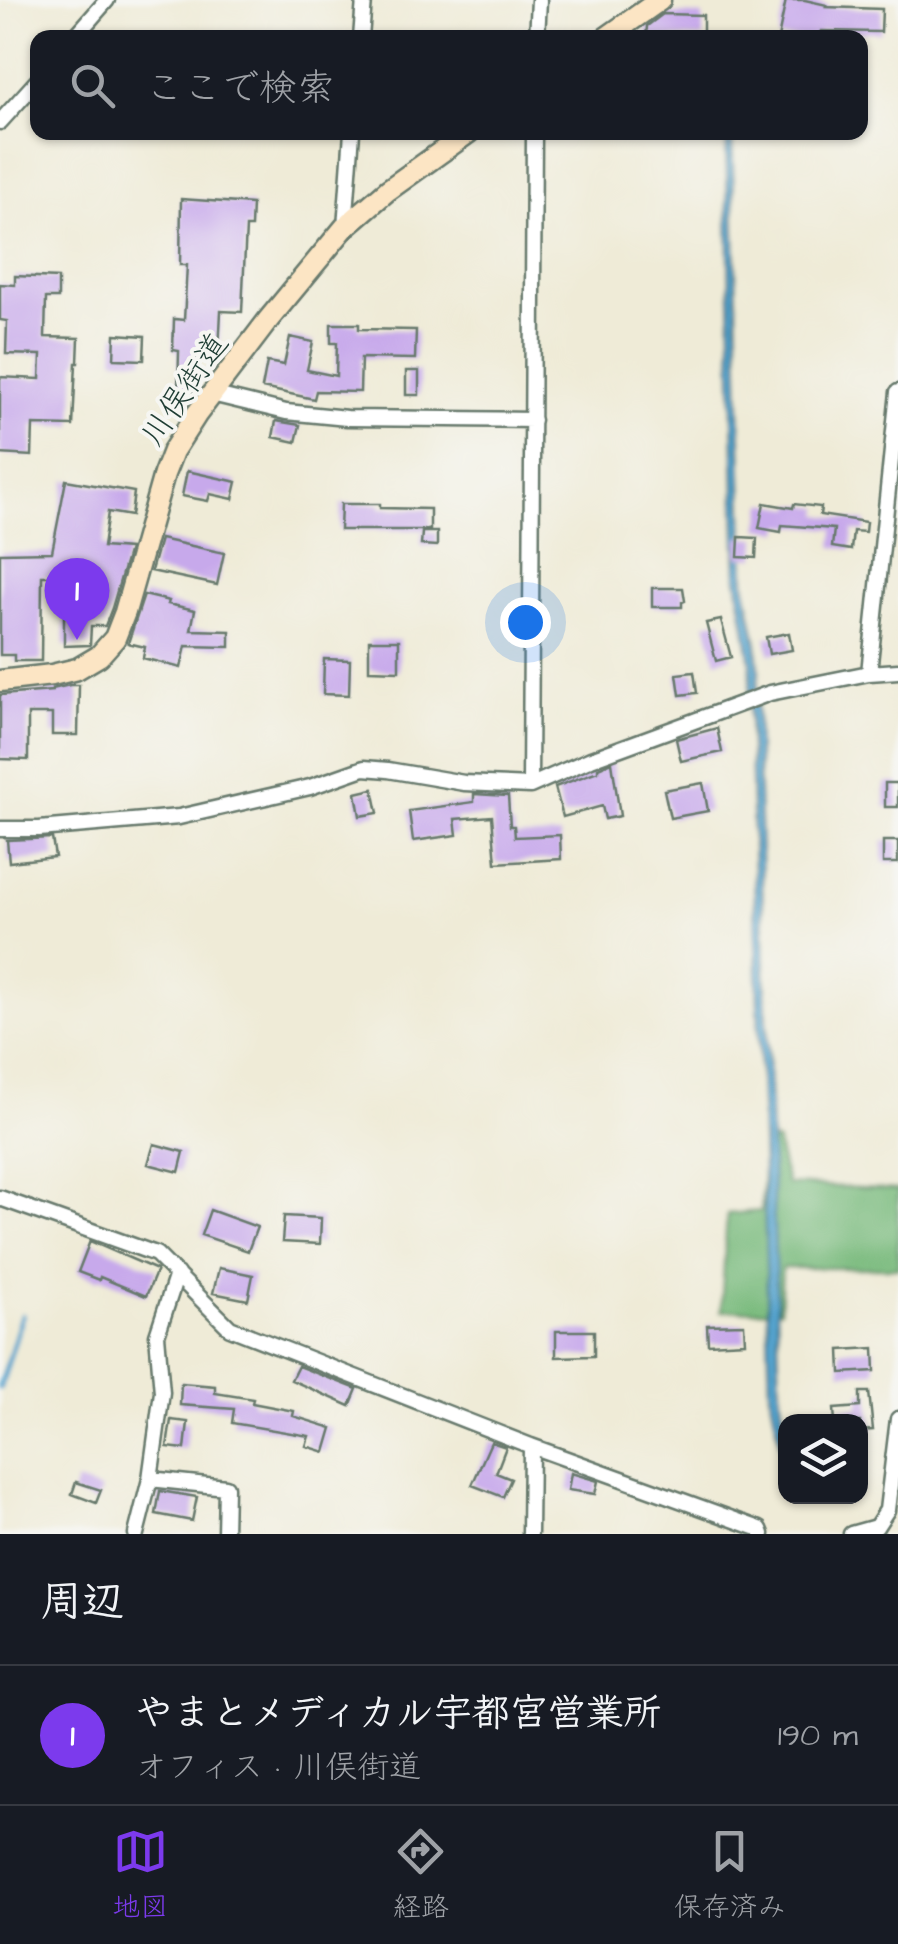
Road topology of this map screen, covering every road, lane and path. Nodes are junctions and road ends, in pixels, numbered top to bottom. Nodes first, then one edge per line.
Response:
1 (107, 0) edge
2 (364, 0) edge
3 (539, 0) edge
4 (660, 0) edge
5 (81, 30) edge
6 (362, 30) edge
7 (537, 30) edge
8 (617, 30) edge
9 (30, 89) edge
10 (0, 122) edge
11 (351, 140) edge
12 (458, 140) edge
13 (534, 140) edge
14 (344, 227) junction
15 (214, 391) junction
16 (898, 392) edge
17 (533, 420) junction
18 (898, 671) edge
19 (869, 673) junction
20 (0, 681) edge
21 (530, 786) junction
22 (0, 829) edge
23 (0, 1198) edge
24 (177, 1274) junction
25 (898, 1419) edge
26 (531, 1446) junction
27 (150, 1479) junction
28 (136, 1534) edge
29 (225, 1534) edge
30 (530, 1534) edge
31 (762, 1534) edge
32 (851, 1534) edge

1 - 5 street
2 - 6 street
3 - 7 street
4 - 8 main road
9 - 10 street
11 - 14 street
12 - 14 main road, 川俣街道
13 - 17 street
14 - 15 main road, 川俣街道
15 - 17 street
15 - 20 main road, 川俣街道
16 - 19 street
17 - 21 street
18 - 19 street
19 - 21 street
21 - 22 street
23 - 24 street
24 - 26 street
24 - 27 street
25 - 32 street
26 - 30 street
26 - 31 street
27 - 28 street
27 - 29 street

